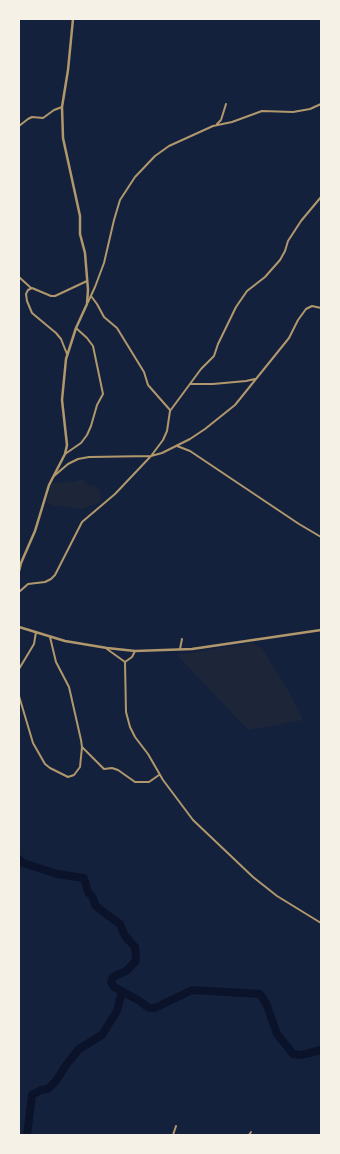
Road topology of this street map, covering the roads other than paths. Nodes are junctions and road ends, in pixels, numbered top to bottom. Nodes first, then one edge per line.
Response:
1 (73, 19) edge
2 (226, 104) dead end
3 (321, 104) edge
4 (62, 107) junction
5 (216, 125) junction
6 (19, 126) edge
7 (321, 197) edge
8 (19, 276) edge
9 (87, 281) junction
10 (32, 288) junction
11 (91, 296) junction
12 (87, 304) junction
13 (321, 308) edge
14 (76, 328) junction
15 (67, 354) junction
16 (256, 379) junction
17 (191, 384) junction
18 (170, 411) junction
19 (177, 446) junction
20 (65, 454) junction
21 (151, 456) junction
22 (54, 476) junction
23 (321, 537) edge
24 (19, 571) edge
25 (19, 592) edge
26 (19, 627) edge
27 (321, 630) edge
28 (36, 632) junction
29 (50, 637) junction
30 (182, 639) dead end
31 (107, 648) junction
32 (180, 650) junction
33 (135, 651) junction
34 (125, 662) junction
35 (19, 668) edge
36 (19, 696) edge
37 (82, 746) junction
38 (160, 775) junction
39 (321, 923) edge
40 (176, 1126) dead end
41 (251, 1132) dead end
42 (173, 1135) edge
43 (249, 1135) edge

1 - 4 street
2 - 5 street
3 - 5 street
4 - 6 street
4 - 9 street
5 - 11 street
7 - 17 street
8 - 10 street
9 - 10 street
9 - 12 street
10 - 15 street
11 - 12 street
11 - 18 street
12 - 14 street
13 - 16 street
14 - 15 street
14 - 20 street
15 - 20 street
16 - 17 street
16 - 19 street
17 - 18 street
18 - 21 street
19 - 21 street
19 - 23 street
20 - 22 street
21 - 22 street
21 - 25 street
22 - 24 street
26 - 28 street
27 - 32 street
28 - 29 street
28 - 35 street
29 - 31 street
29 - 37 street
30 - 32 street
31 - 33 street
31 - 34 street
32 - 33 street
33 - 34 street
34 - 38 street
36 - 37 street
37 - 38 street
38 - 39 street
40 - 42 street
41 - 43 street

